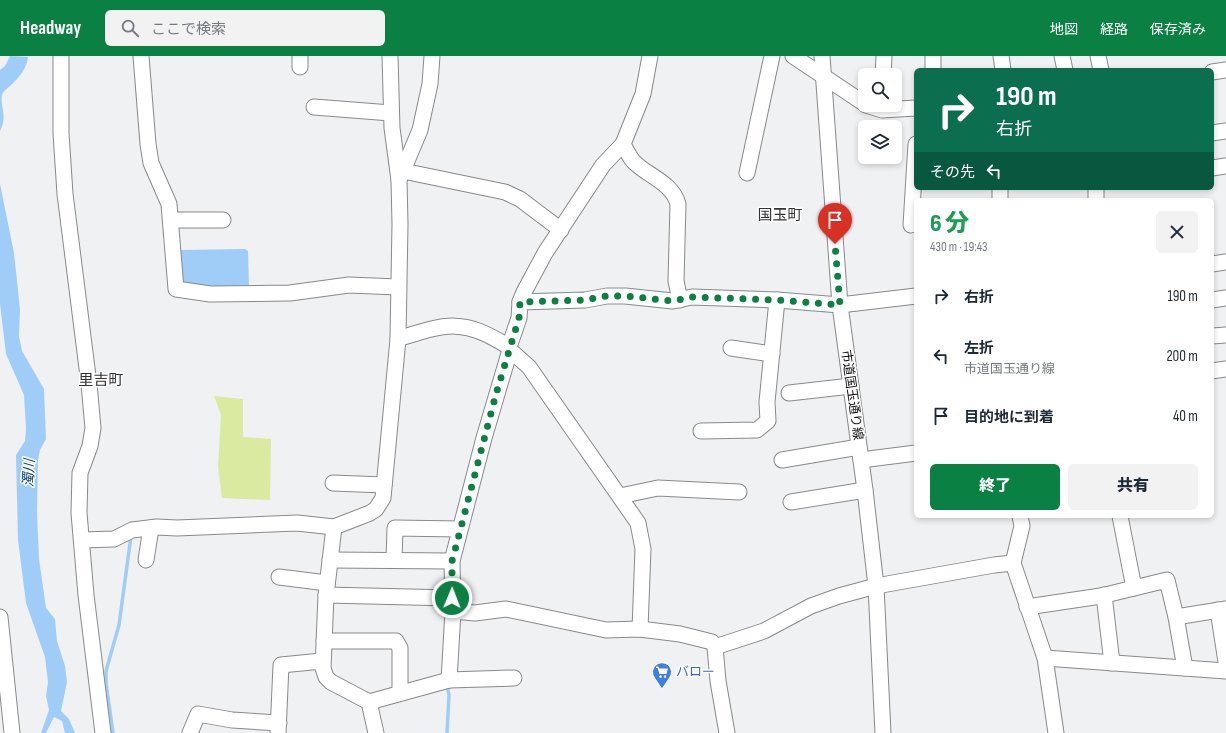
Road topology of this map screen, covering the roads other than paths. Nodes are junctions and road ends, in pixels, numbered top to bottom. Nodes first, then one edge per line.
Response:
1 (61, 56) edge
2 (141, 56) edge
3 (390, 56) edge
4 (432, 56) edge
5 (650, 56) edge
6 (772, 56) edge
7 (793, 56) edge
8 (822, 56) edge
9 (884, 56) edge
10 (933, 56) edge
11 (1001, 56) edge
12 (1062, 56) edge
13 (1098, 56) edge
14 (883, 68) edge
15 (933, 68) edge
16 (1003, 68) edge
17 (1065, 68) edge
18 (1101, 68) edge
19 (1226, 70) edge
20 (1214, 72) edge
21 (823, 76) junction
22 (858, 100) edge
23 (314, 107) dead end
24 (902, 108) edge
25 (914, 108) edge
26 (391, 113) junction
27 (1226, 131) edge
28 (1214, 133) edge
29 (623, 144) junction
30 (1226, 166) edge
31 (1214, 168) edge
32 (747, 173) dead end
33 (401, 176) junction
34 (914, 176) edge
35 (171, 220) junction
36 (223, 220) dead end
37 (911, 225) dead end
38 (561, 230) junction
39 (1226, 262) edge
40 (1214, 264) edge
41 (398, 287) junction
42 (914, 296) edge
43 (1226, 298) edge
44 (680, 300) junction
45 (777, 300) junction
46 (1214, 300) edge
47 (520, 302) junction
48 (840, 305) junction
49 (1226, 335) edge
50 (1214, 336) edge
51 (398, 339) junction
52 (510, 348) junction
53 (731, 348) dead end
54 (772, 354) junction
55 (1226, 369) edge
56 (1214, 371) edge
57 (851, 386) junction
58 (788, 393) dead end
59 (701, 431) dead end
60 (914, 453) edge
61 (860, 454) junction
62 (782, 460) dead end
63 (333, 483) dead end
64 (384, 485) junction
65 (865, 490) junction
66 (739, 492) dead end
67 (620, 496) junction
68 (791, 502) dead end
69 (1020, 518) edge
70 (1120, 518) edge
71 (334, 526) junction
72 (151, 528) junction
73 (460, 529) junction
74 (82, 540) junction
75 (146, 560) dead end
76 (330, 560) junction
77 (394, 560) junction
78 (452, 561) junction
79 (1013, 563) junction
80 (278, 577) dead end
81 (876, 586) junction
82 (1134, 588) junction
83 (327, 589) junction
84 (1104, 596) junction
85 (452, 605) junction
86 (1027, 607) junction
87 (1222, 610) edge
88 (0, 617) edge
89 (1176, 617) junction
90 (640, 629) junction
91 (324, 641) junction
92 (715, 647) junction
93 (1045, 658) junction
94 (322, 661) junction
95 (1226, 662) edge
96 (1112, 663) junction
97 (1185, 668) junction
98 (1226, 671) edge
99 (514, 678) dead end
100 (449, 680) junction
101 (400, 693) junction
102 (369, 702) junction
103 (279, 728) edge
104 (12, 733) edge
105 (103, 733) edge
106 (190, 733) edge
107 (376, 733) edge
108 (727, 733) edge
109 (883, 733) edge
110 (1056, 733) edge

1 - 74 street
2 - 35 street
3 - 26 street
4 - 33 street
5 - 29 street
6 - 32 street
7 - 21 street
8 - 21 street, 市道国玉通り線
9 - 14 street
10 - 15 street
11 - 16 street
12 - 17 street
13 - 18 street
19 - 20 street
21 - 22 street
21 - 48 street, 市道国玉通り線
23 - 26 street
24 - 25 street
26 - 33 street
27 - 28 street
29 - 38 street
29 - 44 street
30 - 31 street
33 - 38 street
33 - 41 street
34 - 37 street
35 - 36 street
35 - 41 street
38 - 47 street
39 - 40 street
41 - 51 street
42 - 48 street
43 - 46 street
44 - 45 street
44 - 47 street
45 - 48 street
45 - 54 street
47 - 52 street
48 - 57 street, 市道国玉通り線
49 - 50 street
51 - 52 street
51 - 64 street
52 - 67 street
52 - 73 street
53 - 54 street
54 - 59 street
55 - 56 street
57 - 58 street
57 - 61 street, 市道国玉通り線
60 - 61 street
61 - 62 street
61 - 65 street, 市道国玉通り線
63 - 64 street
64 - 71 street
65 - 68 street
65 - 81 street, 市道国玉通り線
66 - 67 street
67 - 90 street
69 - 79 street
70 - 82 street
71 - 72 street
71 - 76 street
72 - 74 street
72 - 75 street
73 - 77 street
73 - 78 street
74 - 105 street
76 - 77 street
76 - 83 street
77 - 78 street
78 - 85 street
79 - 81 street
79 - 86 street
80 - 83 street
81 - 92 street
81 - 109 street, 市道国玉通り線
82 - 84 street
82 - 89 street
83 - 85 street
83 - 91 street
84 - 86 street
84 - 96 street
85 - 90 street
85 - 100 street
86 - 93 street
87 - 89 street
87 - 95 street
88 - 104 street
89 - 97 street
90 - 92 street
91 - 94 street
91 - 101 street
92 - 108 street
93 - 96 street
93 - 110 street
94 - 102 street
94 - 103 street
96 - 97 street
97 - 98 street
99 - 100 street
100 - 101 street
101 - 102 street
102 - 107 street
103 - 106 street

